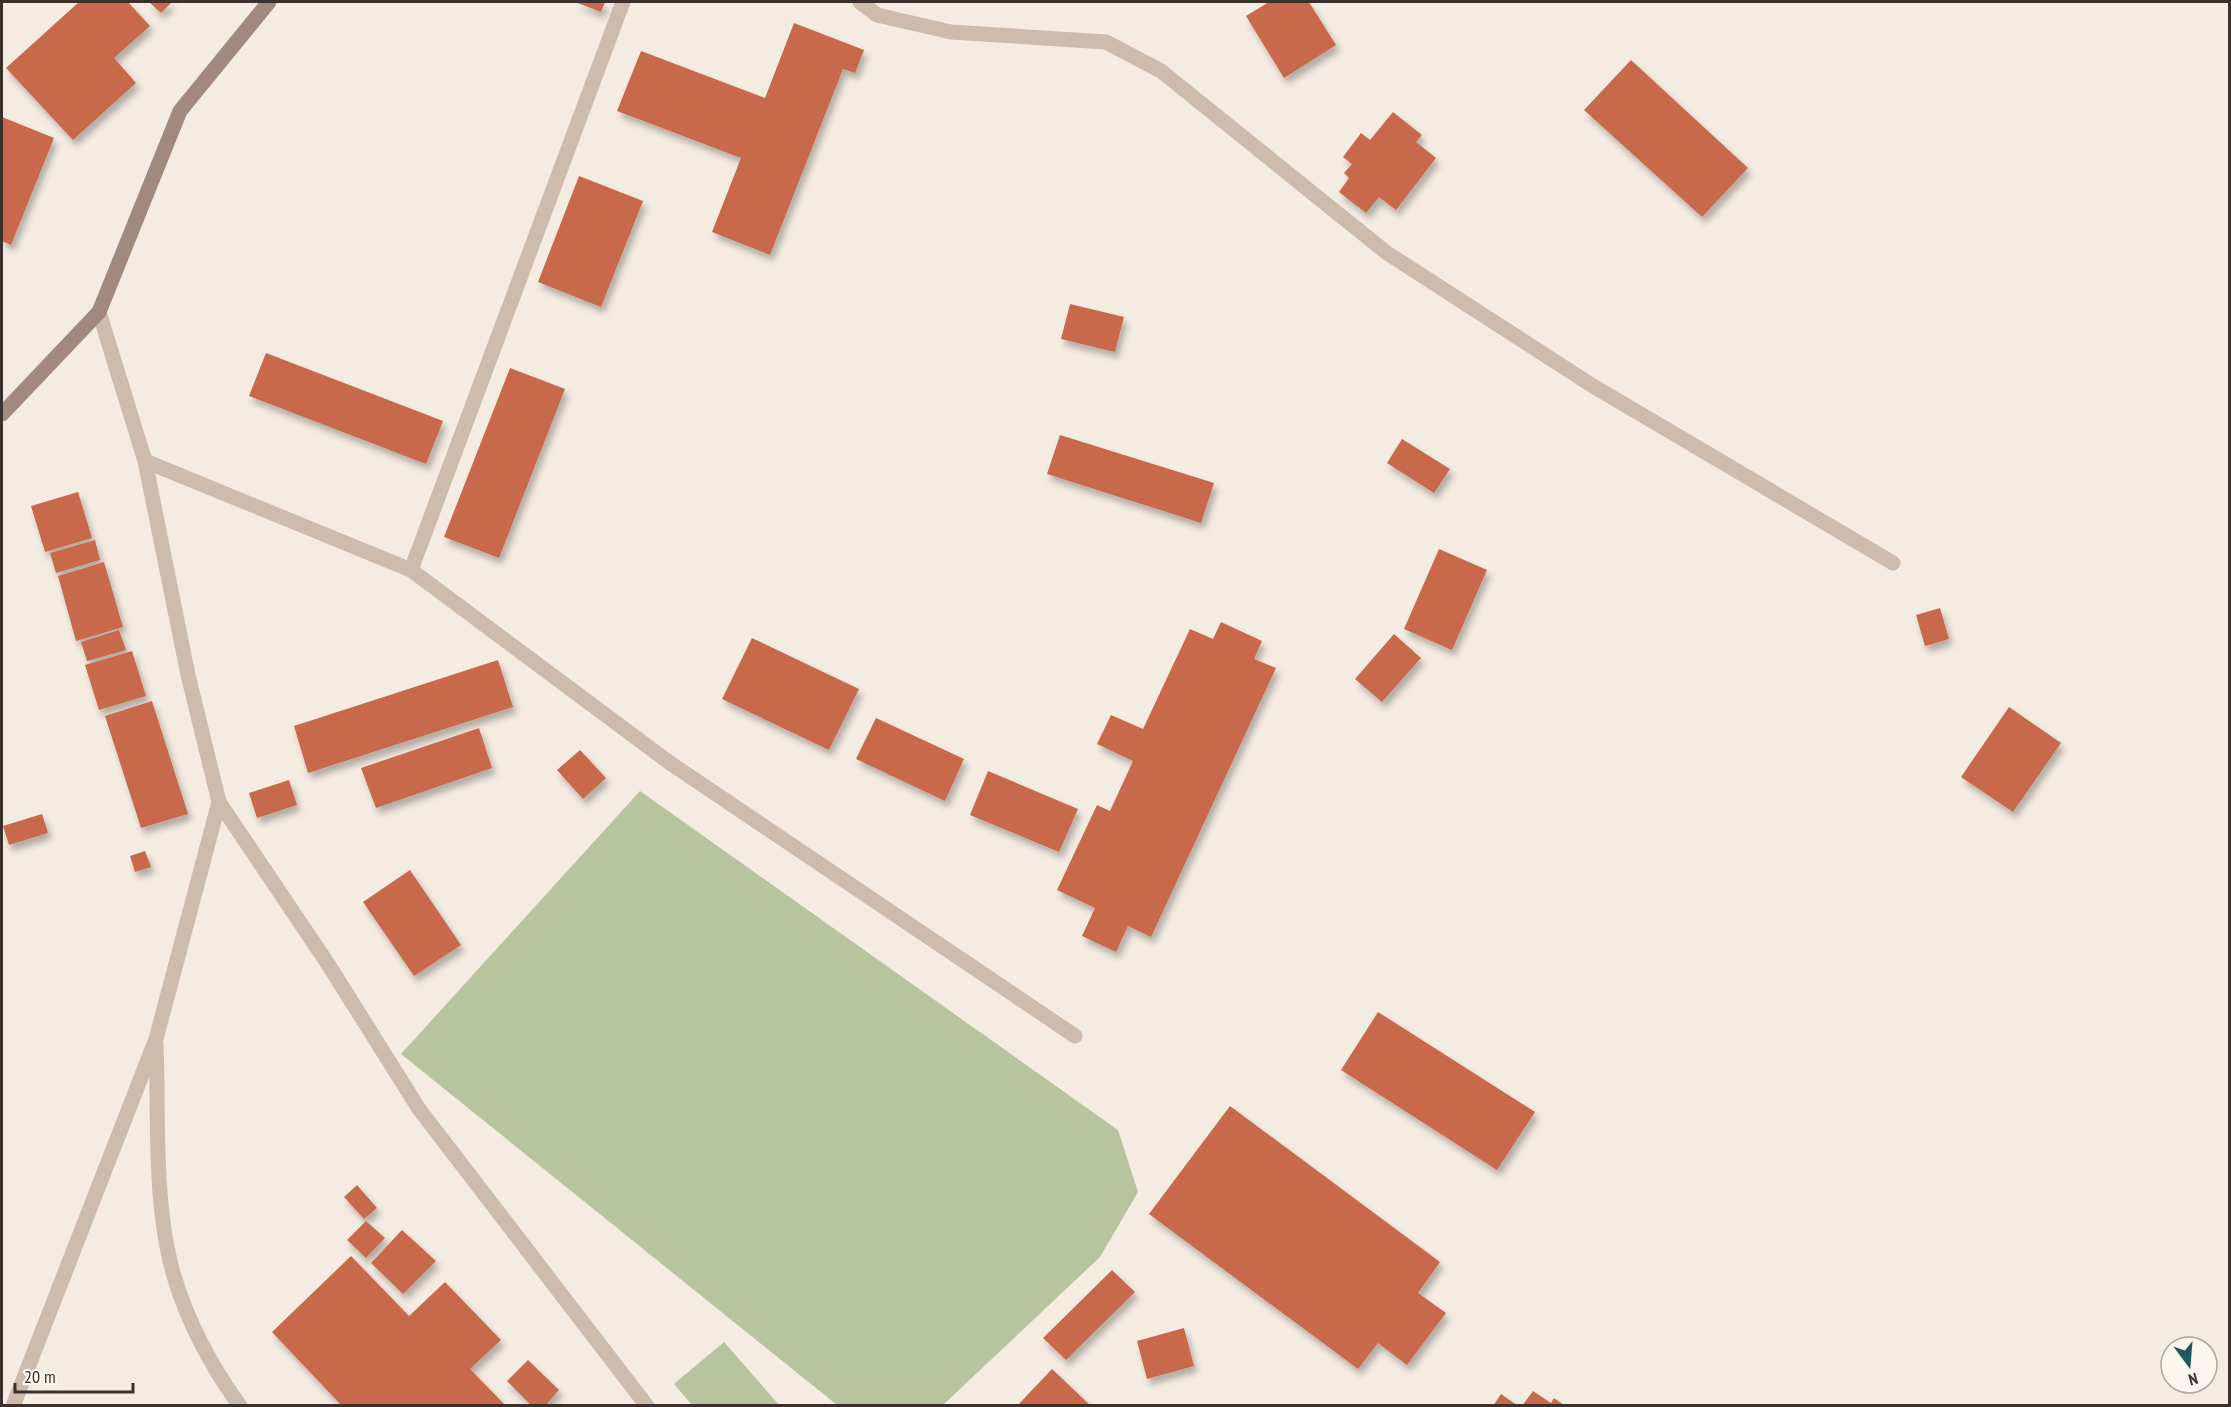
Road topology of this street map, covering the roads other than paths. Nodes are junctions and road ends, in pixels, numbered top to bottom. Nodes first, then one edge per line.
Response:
1 (269, 2) edge
2 (623, 2) edge
3 (860, 2) edge
4 (99, 312) junction
5 (2, 414) edge
6 (145, 461) junction
7 (1893, 563) dead end
8 (411, 570) junction
9 (219, 802) junction
10 (1075, 1036) dead end
11 (156, 1039) junction
12 (13, 1406) edge
13 (240, 1406) edge
14 (647, 1406) edge

1 - 4 street
2 - 8 street
3 - 7 street
4 - 5 street
4 - 6 street
6 - 8 street
6 - 9 street
8 - 10 street
9 - 11 street
9 - 14 street
11 - 12 street
11 - 13 street

